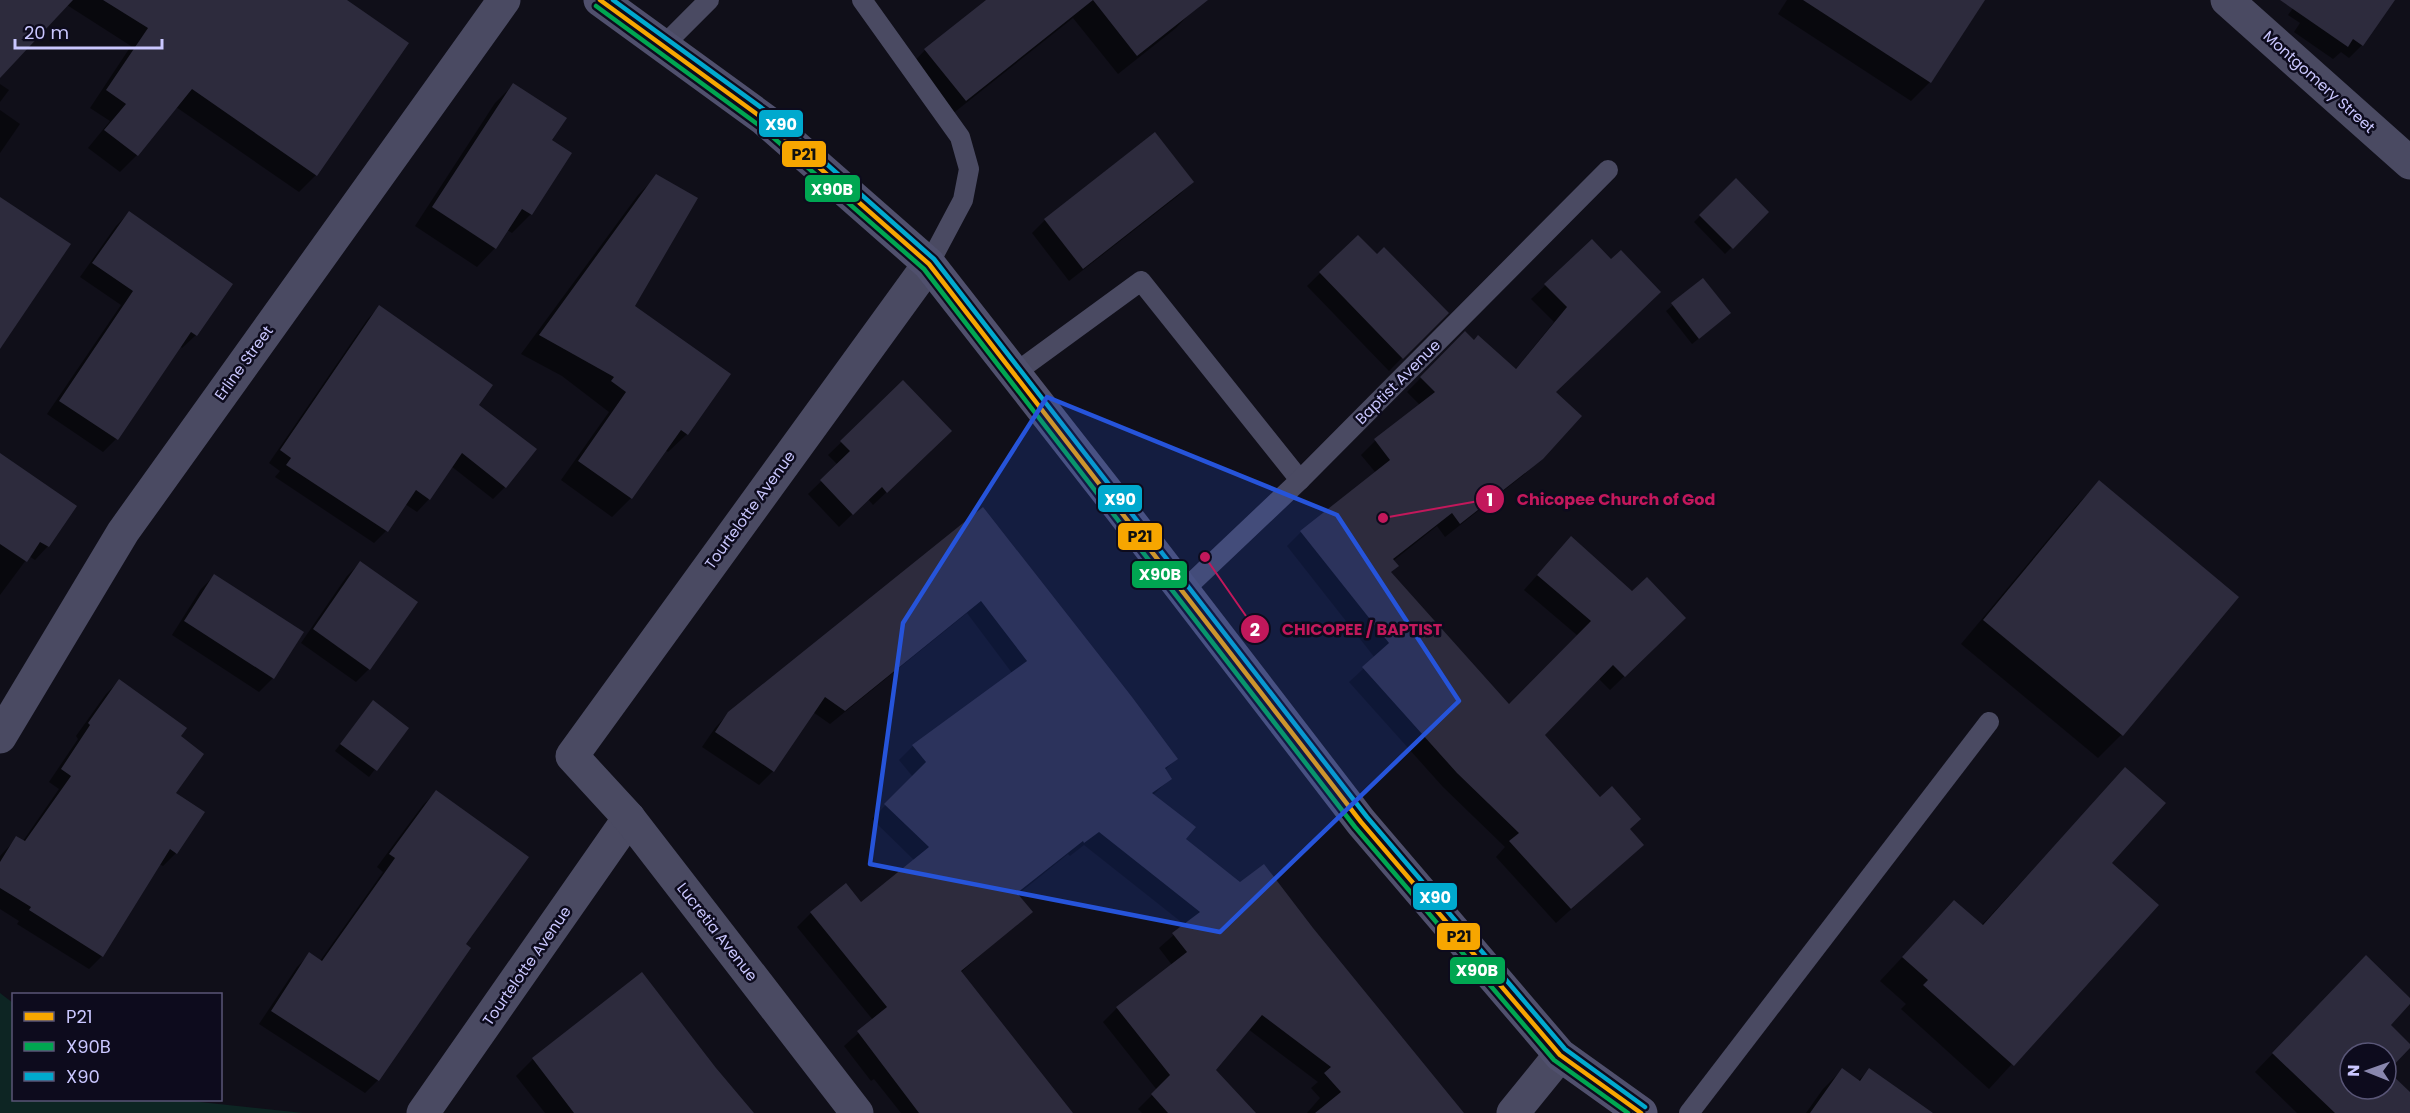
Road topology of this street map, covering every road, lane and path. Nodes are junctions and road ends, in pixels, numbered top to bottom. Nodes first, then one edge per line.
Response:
1 (504, 0) edge
2 (600, 0) edge
3 (709, 0) edge
4 (862, 0) edge
5 (2227, 0) edge
6 (663, 46) junction
7 (2410, 163) edge
8 (1608, 170) dead end
9 (929, 264) junction
10 (1014, 373) junction
11 (1300, 480) junction
12 (1184, 590) junction
13 (1989, 722) dead end
14 (0, 737) edge
15 (572, 756) joint
16 (629, 818) junction
17 (1560, 1055) junction
18 (423, 1113) edge
19 (856, 1113) edge
20 (1513, 1113) edge
21 (1641, 1113) edge
22 (1689, 1113) edge

1 - 14 street, Erline Street
2 - 6 main road
3 - 6 lane
4 - 9 lane
5 - 7 street, Montgomery Street
6 - 9 main road
8 - 11 lane, Baptist Avenue
9 - 10 main road
9 - 15 street, Tourtelotte Avenue
10 - 11 lane
10 - 12 main road
11 - 12 lane, Baptist Avenue
12 - 17 main road
13 - 22 lane
15 - 16 street, Lucretia Avenue
16 - 18 street, Tourtelotte Avenue
16 - 19 street, Lucretia Avenue
17 - 20 street
17 - 21 main road

